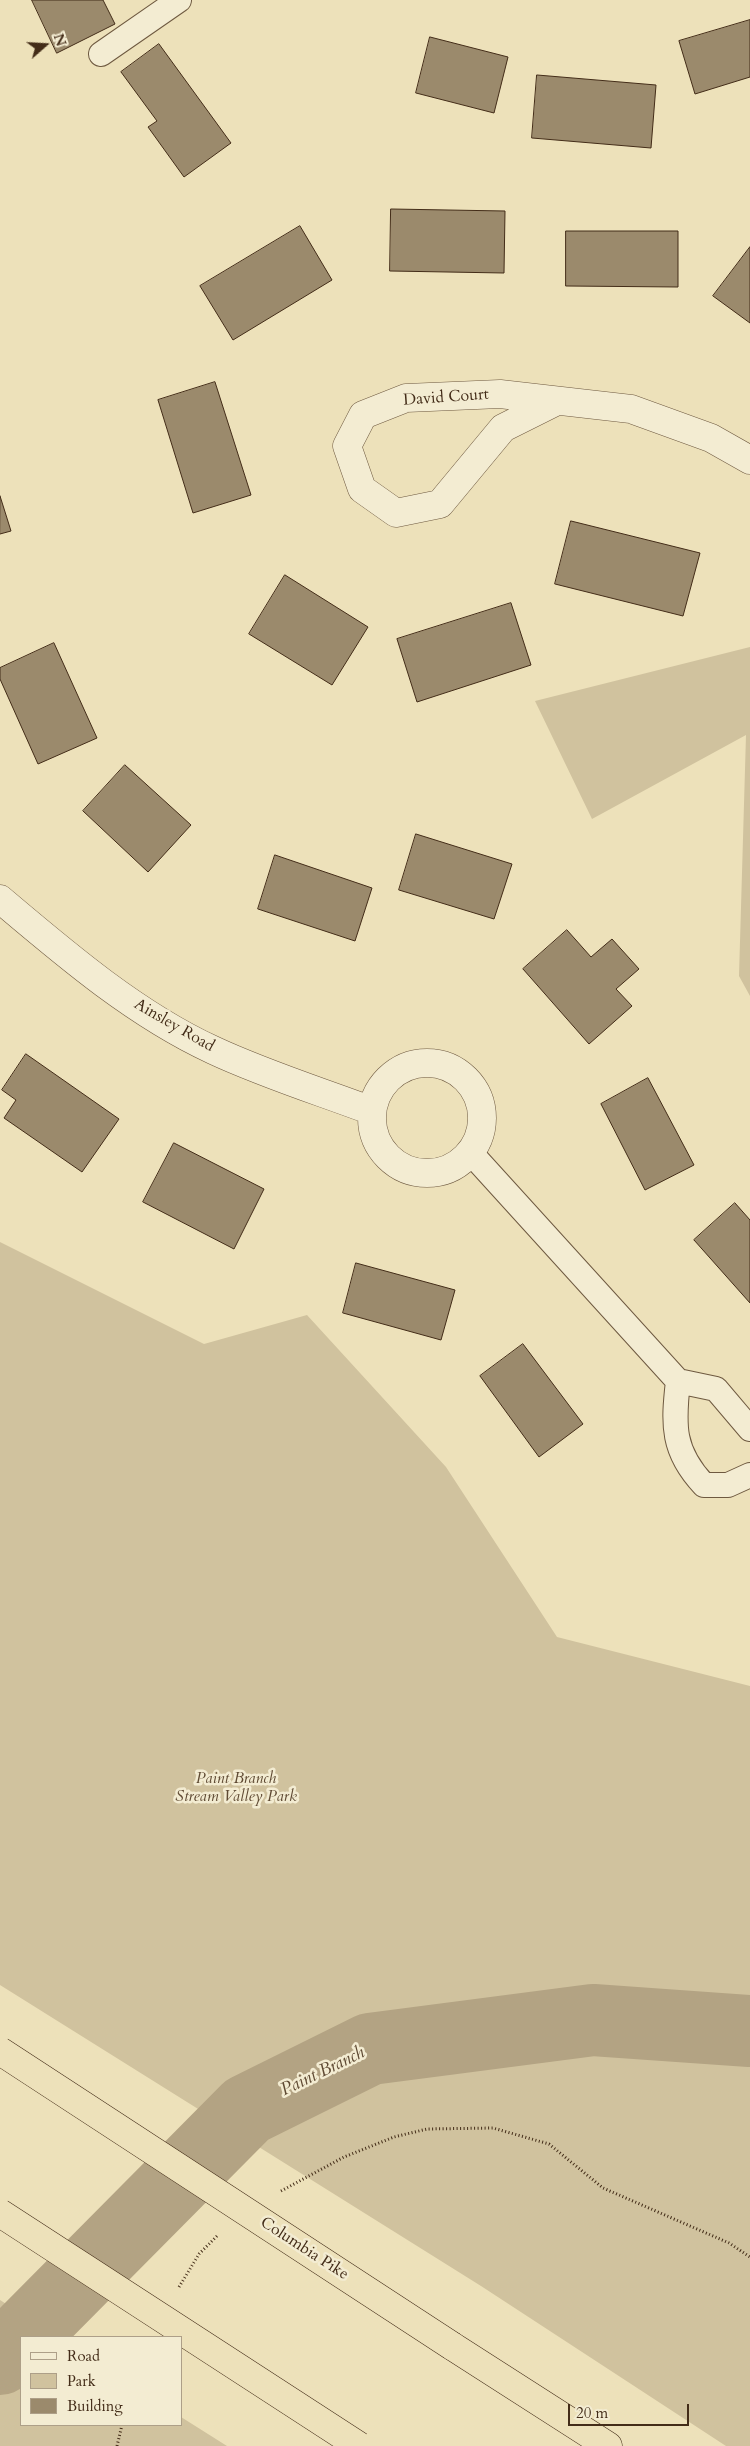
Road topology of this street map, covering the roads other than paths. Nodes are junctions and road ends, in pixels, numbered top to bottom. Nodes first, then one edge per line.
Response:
1 (179, 0) edge
2 (101, 54) dead end
3 (557, 401) junction
4 (750, 460) edge
5 (0, 899) edge
6 (372, 1111) junction
7 (470, 1152) junction
8 (678, 1381) junction
9 (750, 1429) edge
10 (750, 1476) edge
11 (0, 2051) edge
12 (0, 2213) edge
13 (359, 2446) edge
14 (608, 2446) edge

1 - 2 lane
3 - 3 street, David Court
3 - 4 street, David Court
5 - 6 street, Ainsley Road
6 - 7 street
6 - 7 street
7 - 8 lane
8 - 9 lane
8 - 10 lane
11 - 14 highway, Columbia Pike, bridge
12 - 13 highway, bridge

